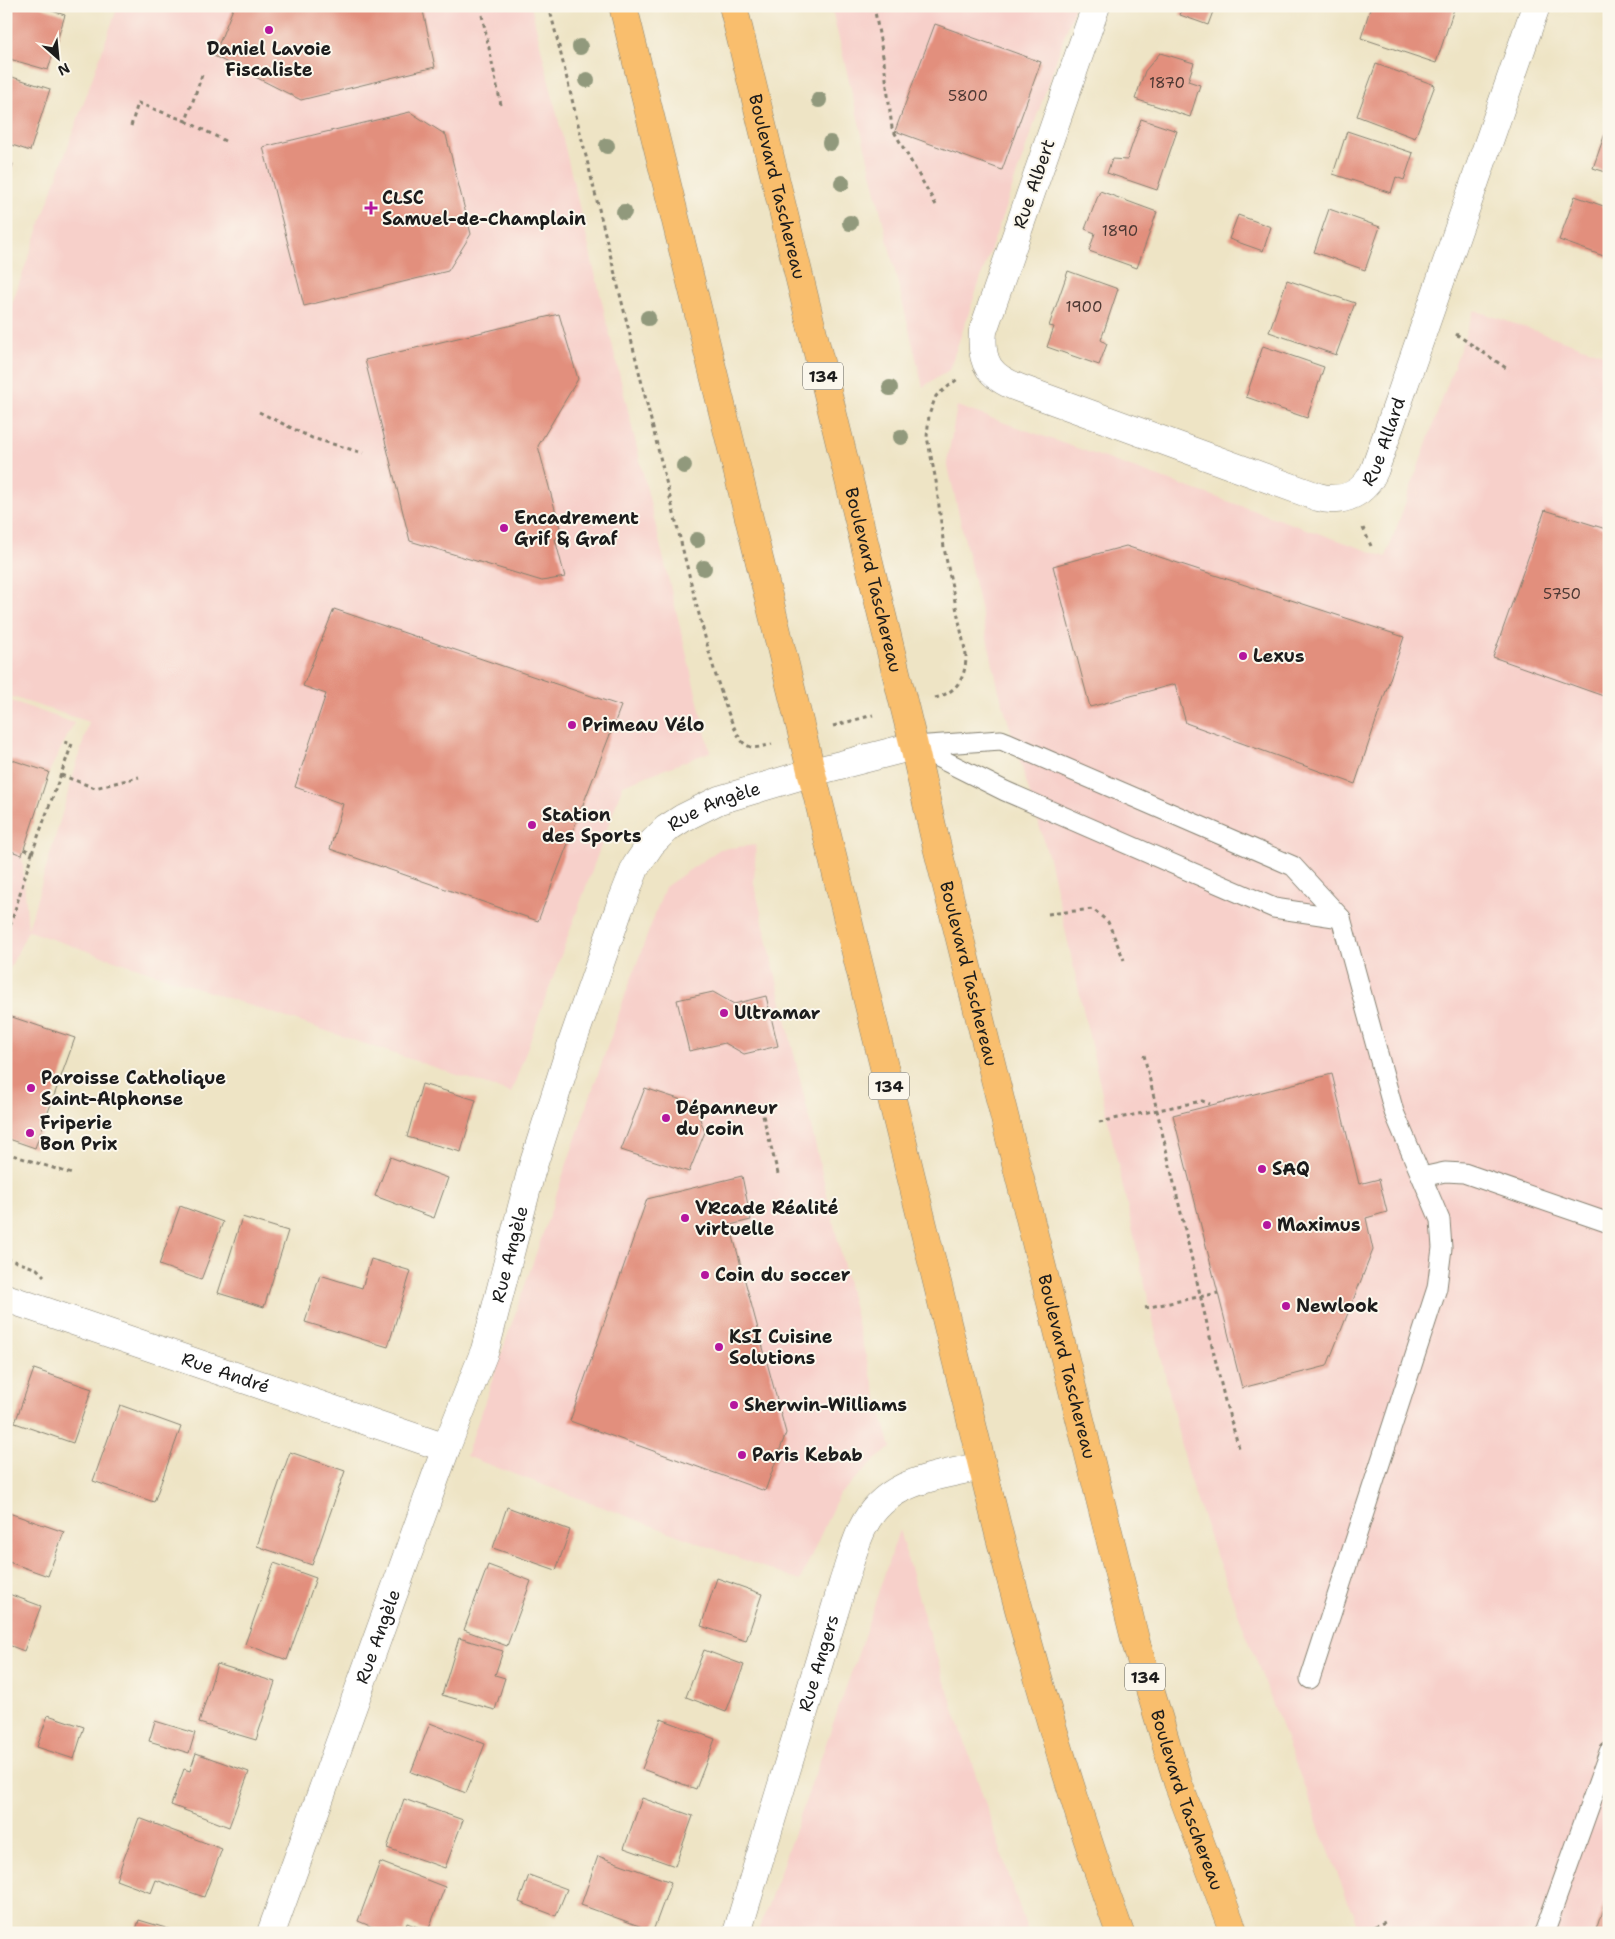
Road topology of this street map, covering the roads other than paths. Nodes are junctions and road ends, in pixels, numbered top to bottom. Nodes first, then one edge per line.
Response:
1 (623, 6) edge
2 (733, 6) edge
3 (1096, 6) edge
4 (1536, 6) edge
5 (986, 363) joint
6 (914, 746) junction
7 (812, 772) junction
8 (1341, 918) junction
9 (1422, 1177) junction
10 (1609, 1223) edge
11 (6, 1298) edge
12 (446, 1448) junction
13 (982, 1466) junction
14 (1310, 1679) dead end
15 (1609, 1752) edge
16 (271, 1933) edge
17 (737, 1933) edge
18 (1120, 1933) edge
19 (1234, 1933) edge
20 (1544, 1933) edge

1 - 7 main road, 134
2 - 6 main road, Boulevard Taschereau / 134
3 - 5 street, Rue Albert
4 - 5 street, Rue Allard
6 - 7 street, Rue Angèle
6 - 8 lane
6 - 8 lane
6 - 19 main road, Boulevard Taschereau / 134
7 - 12 street, Rue Angèle
7 - 13 main road, 134
8 - 9 lane
9 - 10 lane
9 - 14 lane
11 - 12 street, Rue André
12 - 16 street, Rue Angèle
13 - 17 street, Rue Angers
13 - 18 main road, 134
15 - 20 lane

